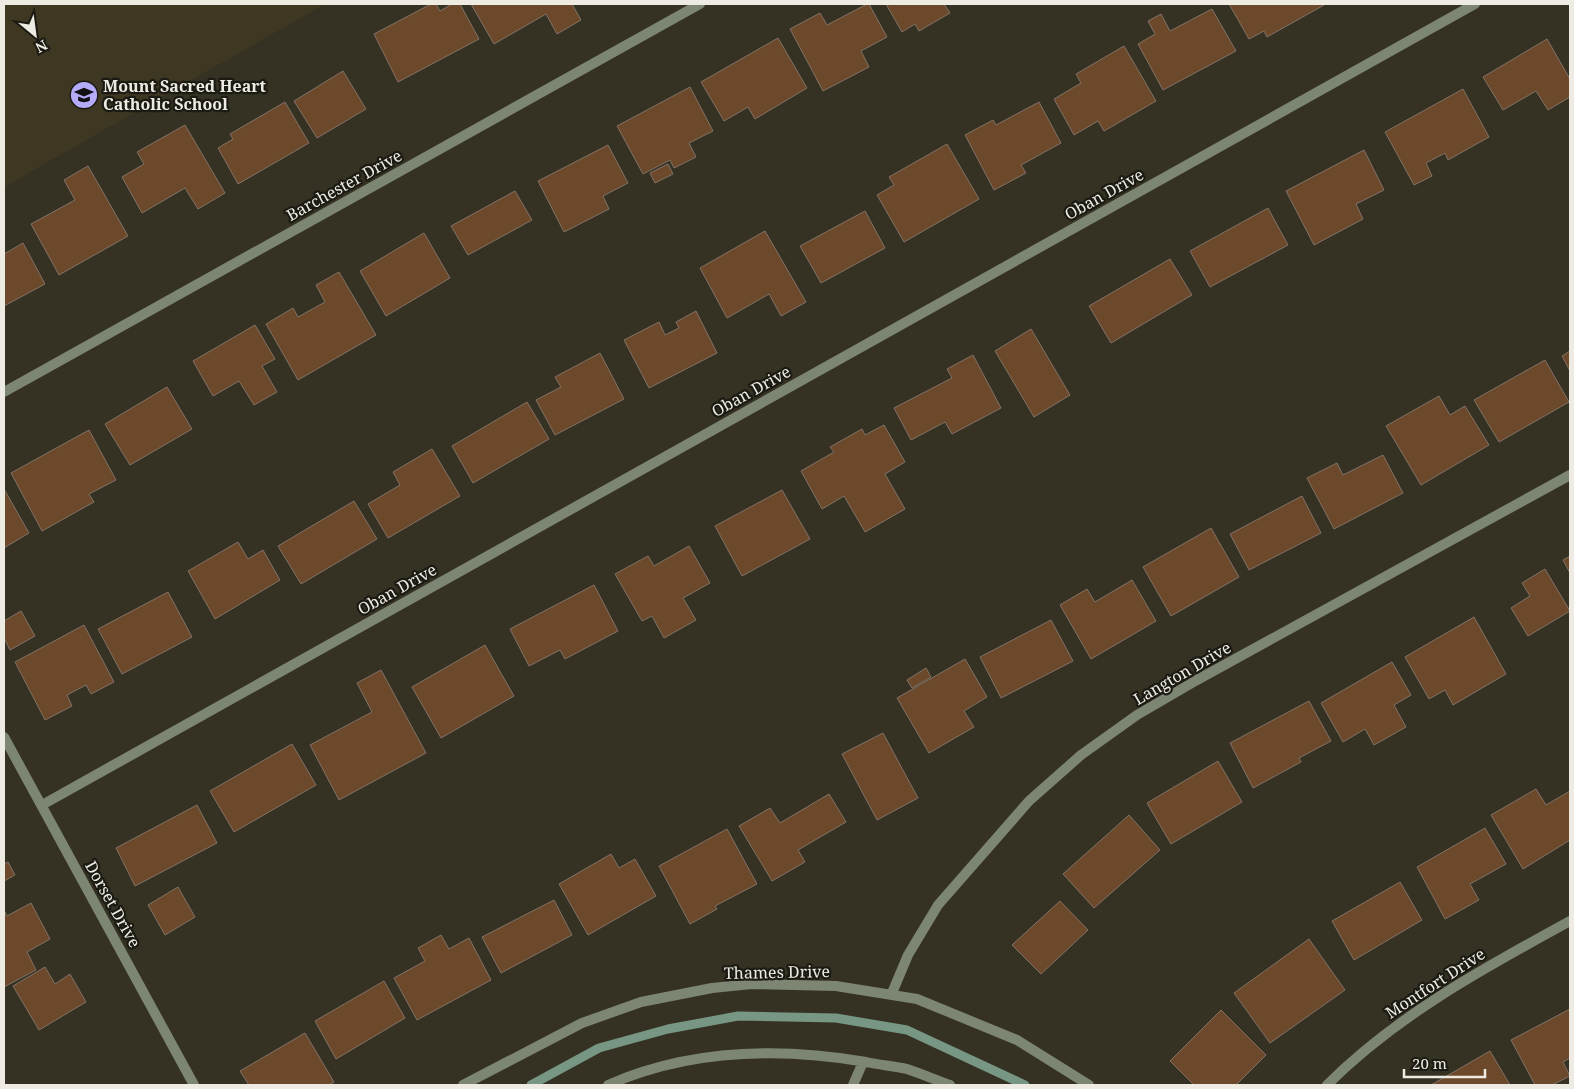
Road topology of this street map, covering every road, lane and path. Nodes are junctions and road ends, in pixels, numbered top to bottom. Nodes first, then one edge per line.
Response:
1 (700, 4) edge
2 (1475, 4) edge
3 (4, 392) edge
4 (1570, 475) edge
5 (4, 737) edge
6 (42, 805) junction
7 (1570, 921) edge
8 (892, 993) junction
9 (863, 1062) junction
10 (194, 1085) edge
11 (463, 1085) edge
12 (608, 1085) edge
13 (853, 1085) edge
14 (950, 1085) edge
15 (1089, 1085) edge
16 (1327, 1085) edge

1 - 3 street, Barchester Drive
2 - 6 street, Oban Drive
4 - 8 street, Langton Drive
5 - 6 street, Dorset Drive
6 - 10 street, Dorset Drive
7 - 16 street, Montfort Drive
8 - 11 street, Thames Drive
8 - 15 street, Thames Drive
9 - 12 street
9 - 13 street
9 - 14 street

